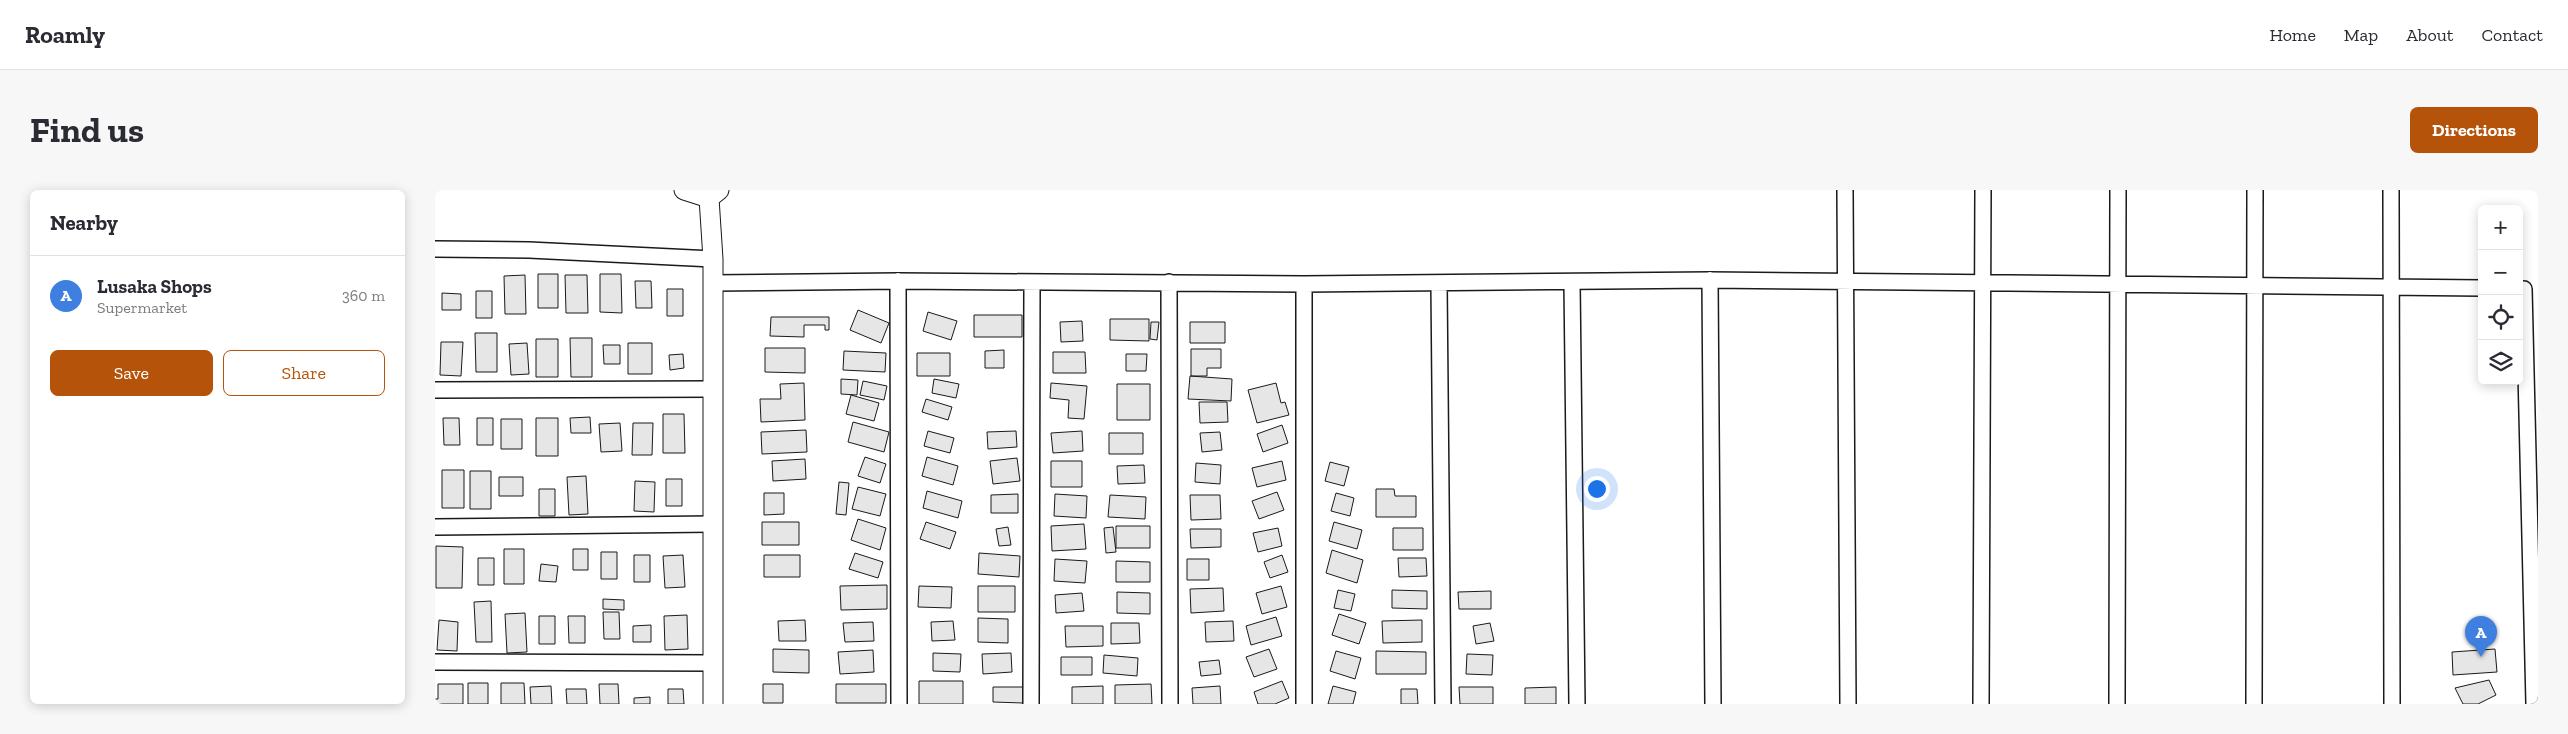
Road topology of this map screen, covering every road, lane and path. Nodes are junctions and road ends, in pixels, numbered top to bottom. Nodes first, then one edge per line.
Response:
1 (684, 190) edge
2 (1845, 190) edge
3 (1983, 190) edge
4 (2118, 190) edge
5 (2255, 190) edge
6 (2391, 190) edge
7 (714, 194) edge
8 (435, 249) edge
9 (713, 259) junction
10 (1710, 280) junction
11 (898, 281) junction
12 (1169, 282) junction
13 (1845, 282) junction
14 (1032, 283) junction
15 (1571, 283) junction
16 (1984, 283) junction
17 (713, 284) junction
18 (1304, 284) junction
19 (1439, 284) junction
20 (2118, 284) junction
21 (2255, 284) junction
22 (2391, 286) junction
23 (2478, 288) edge
24 (2527, 289) edge
25 (713, 389) junction
26 (435, 390) edge
27 (713, 524) junction
28 (435, 527) edge
29 (435, 662) edge
30 (712, 663) junction
31 (713, 704) edge
32 (899, 704) edge
33 (1031, 704) edge
34 (1170, 704) edge
35 (1304, 704) edge
36 (1443, 704) edge
37 (1577, 704) edge
38 (1713, 704) edge
39 (1848, 704) edge
40 (1981, 704) edge
41 (2117, 704) edge
42 (2253, 704) edge
43 (2392, 704) edge
44 (2535, 704) edge

1 - 7 street
2 - 13 street
3 - 16 street
4 - 20 street
5 - 21 street
6 - 22 street
7 - 9 street
8 - 9 street
9 - 17 street
10 - 13 street
10 - 15 street
10 - 38 street
11 - 14 street
11 - 17 street
11 - 32 street
12 - 14 street
12 - 18 street
12 - 34 street
13 - 16 street
13 - 39 street
14 - 33 street
15 - 19 street
15 - 37 street
16 - 20 street
16 - 40 street
17 - 25 street
18 - 19 street
18 - 35 street
19 - 36 street
20 - 21 street
20 - 41 street
21 - 22 street
21 - 42 street
22 - 23 street
22 - 43 street
24 - 44 street
25 - 26 street
25 - 27 street
27 - 28 street
27 - 30 street
29 - 30 street
30 - 31 street

